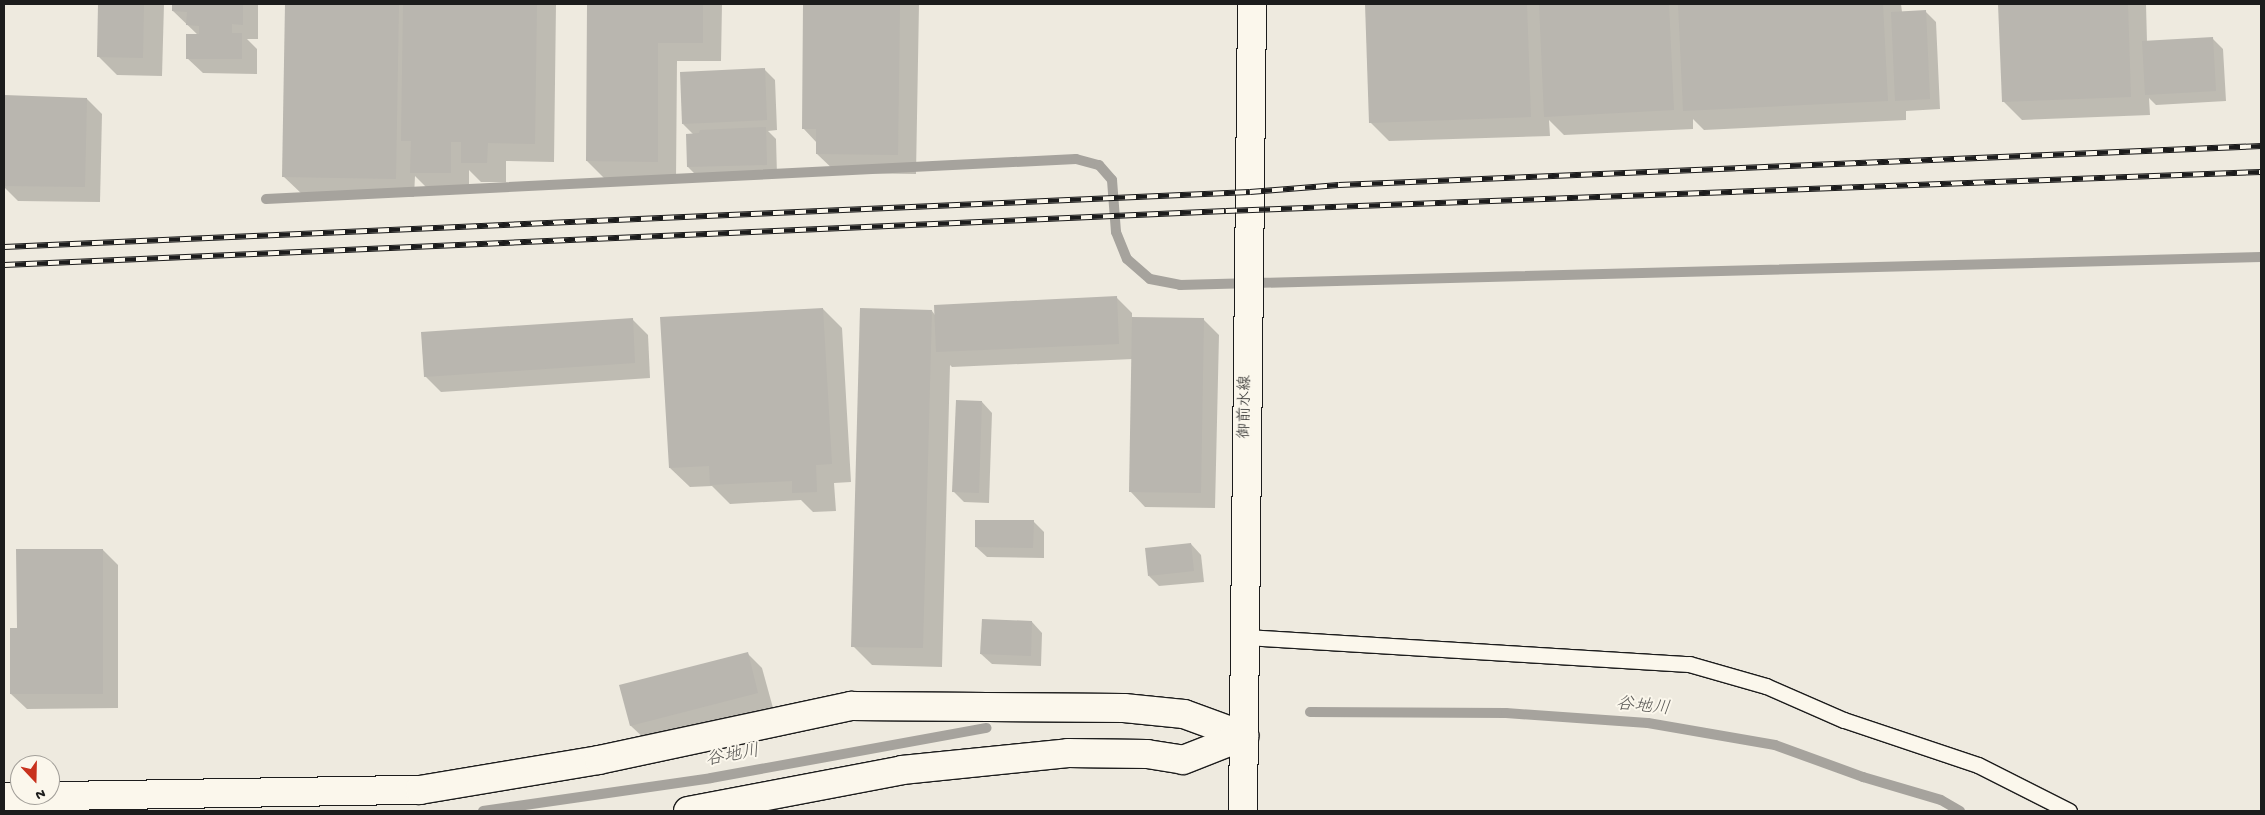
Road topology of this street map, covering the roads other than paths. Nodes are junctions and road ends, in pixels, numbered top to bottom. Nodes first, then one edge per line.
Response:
1 (1252, 4) edge
2 (1245, 637) junction
3 (1244, 736) junction
4 (4, 797) edge
5 (420, 801) edge
6 (688, 811) edge
7 (1243, 811) edge
8 (2069, 811) edge

1 - 2 street, 御前水線
2 - 3 street, 御前水線
2 - 8 lane
3 - 5 street
3 - 6 street
3 - 7 street, 御前水線
4 - 5 street

